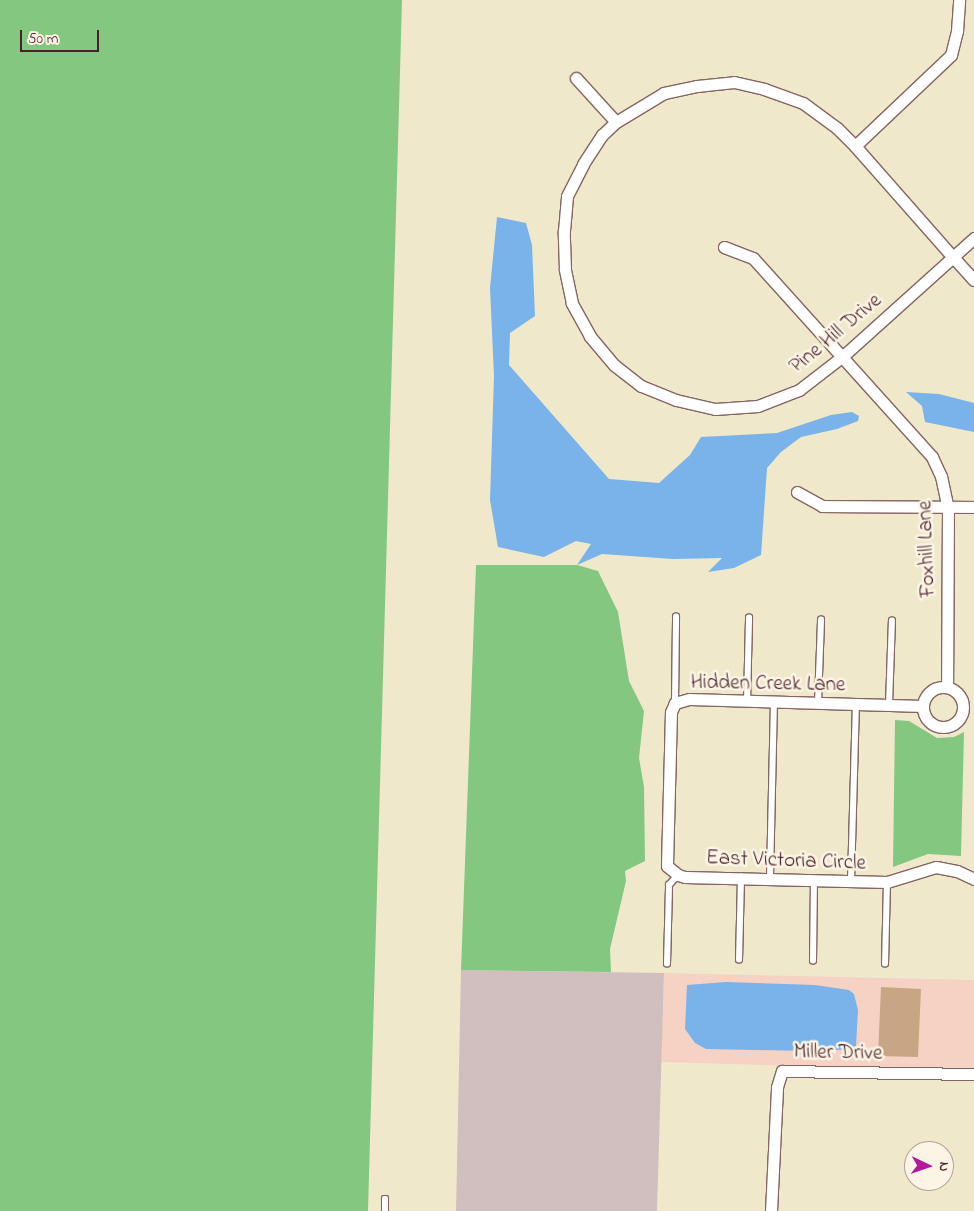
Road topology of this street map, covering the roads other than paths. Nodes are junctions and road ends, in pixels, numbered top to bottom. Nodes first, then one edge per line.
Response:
1 (959, 0) edge
2 (576, 78) dead end
3 (616, 122) junction
4 (855, 146) junction
5 (974, 238) edge
6 (724, 247) dead end
7 (953, 256) junction
8 (974, 280) edge
9 (842, 356) junction
10 (797, 492) dead end
11 (974, 507) edge
12 (948, 508) junction
13 (676, 617) dead end
14 (749, 618) dead end
15 (821, 620) dead end
16 (892, 621) dead end
17 (947, 687) junction
18 (748, 702) junction
19 (774, 702) junction
20 (675, 703) junction
21 (818, 703) junction
22 (856, 704) junction
23 (890, 705) junction
24 (923, 706) junction
25 (969, 707) edge
26 (668, 795) joint
27 (678, 874) junction
28 (741, 877) junction
29 (770, 877) junction
30 (974, 879) edge
31 (814, 880) junction
32 (851, 881) junction
33 (886, 882) junction
34 (739, 960) dead end
35 (813, 962) dead end
36 (667, 964) dead end
37 (885, 964) dead end
38 (974, 1074) edge
39 (385, 1199) dead end
40 (384, 1211) edge
41 (770, 1211) edge

1 - 4 street
2 - 3 street
3 - 4 street, Pine Hill Drive
3 - 9 street, Pine Hill Drive
4 - 7 street, Pine Hill Drive
5 - 7 street
6 - 9 street, Foxhill Lane
7 - 8 street
7 - 9 street, Pine Hill Drive
9 - 12 street, Foxhill Lane
10 - 12 street
11 - 12 street
12 - 17 street, Foxhill Lane
13 - 20 lane
14 - 18 lane
15 - 21 lane
16 - 23 lane
17 - 24 street
17 - 25 street
18 - 19 street, Hidden Creek Lane
18 - 20 street, Hidden Creek Lane
19 - 21 street, Hidden Creek Lane
19 - 29 lane
20 - 26 street, Hidden Creek Lane
21 - 22 street, Hidden Creek Lane
22 - 23 street, Hidden Creek Lane
22 - 32 lane
23 - 24 street, Hidden Creek Lane
24 - 25 street
26 - 27 street, East Victoria Circle
27 - 28 street, East Victoria Circle
27 - 36 lane
28 - 29 street, East Victoria Circle
28 - 34 lane
29 - 31 street, East Victoria Circle
30 - 33 street, East Victoria Circle
31 - 32 street, East Victoria Circle
31 - 35 lane
32 - 33 street, East Victoria Circle
33 - 37 lane
38 - 41 street, Miller Drive
39 - 40 lane

